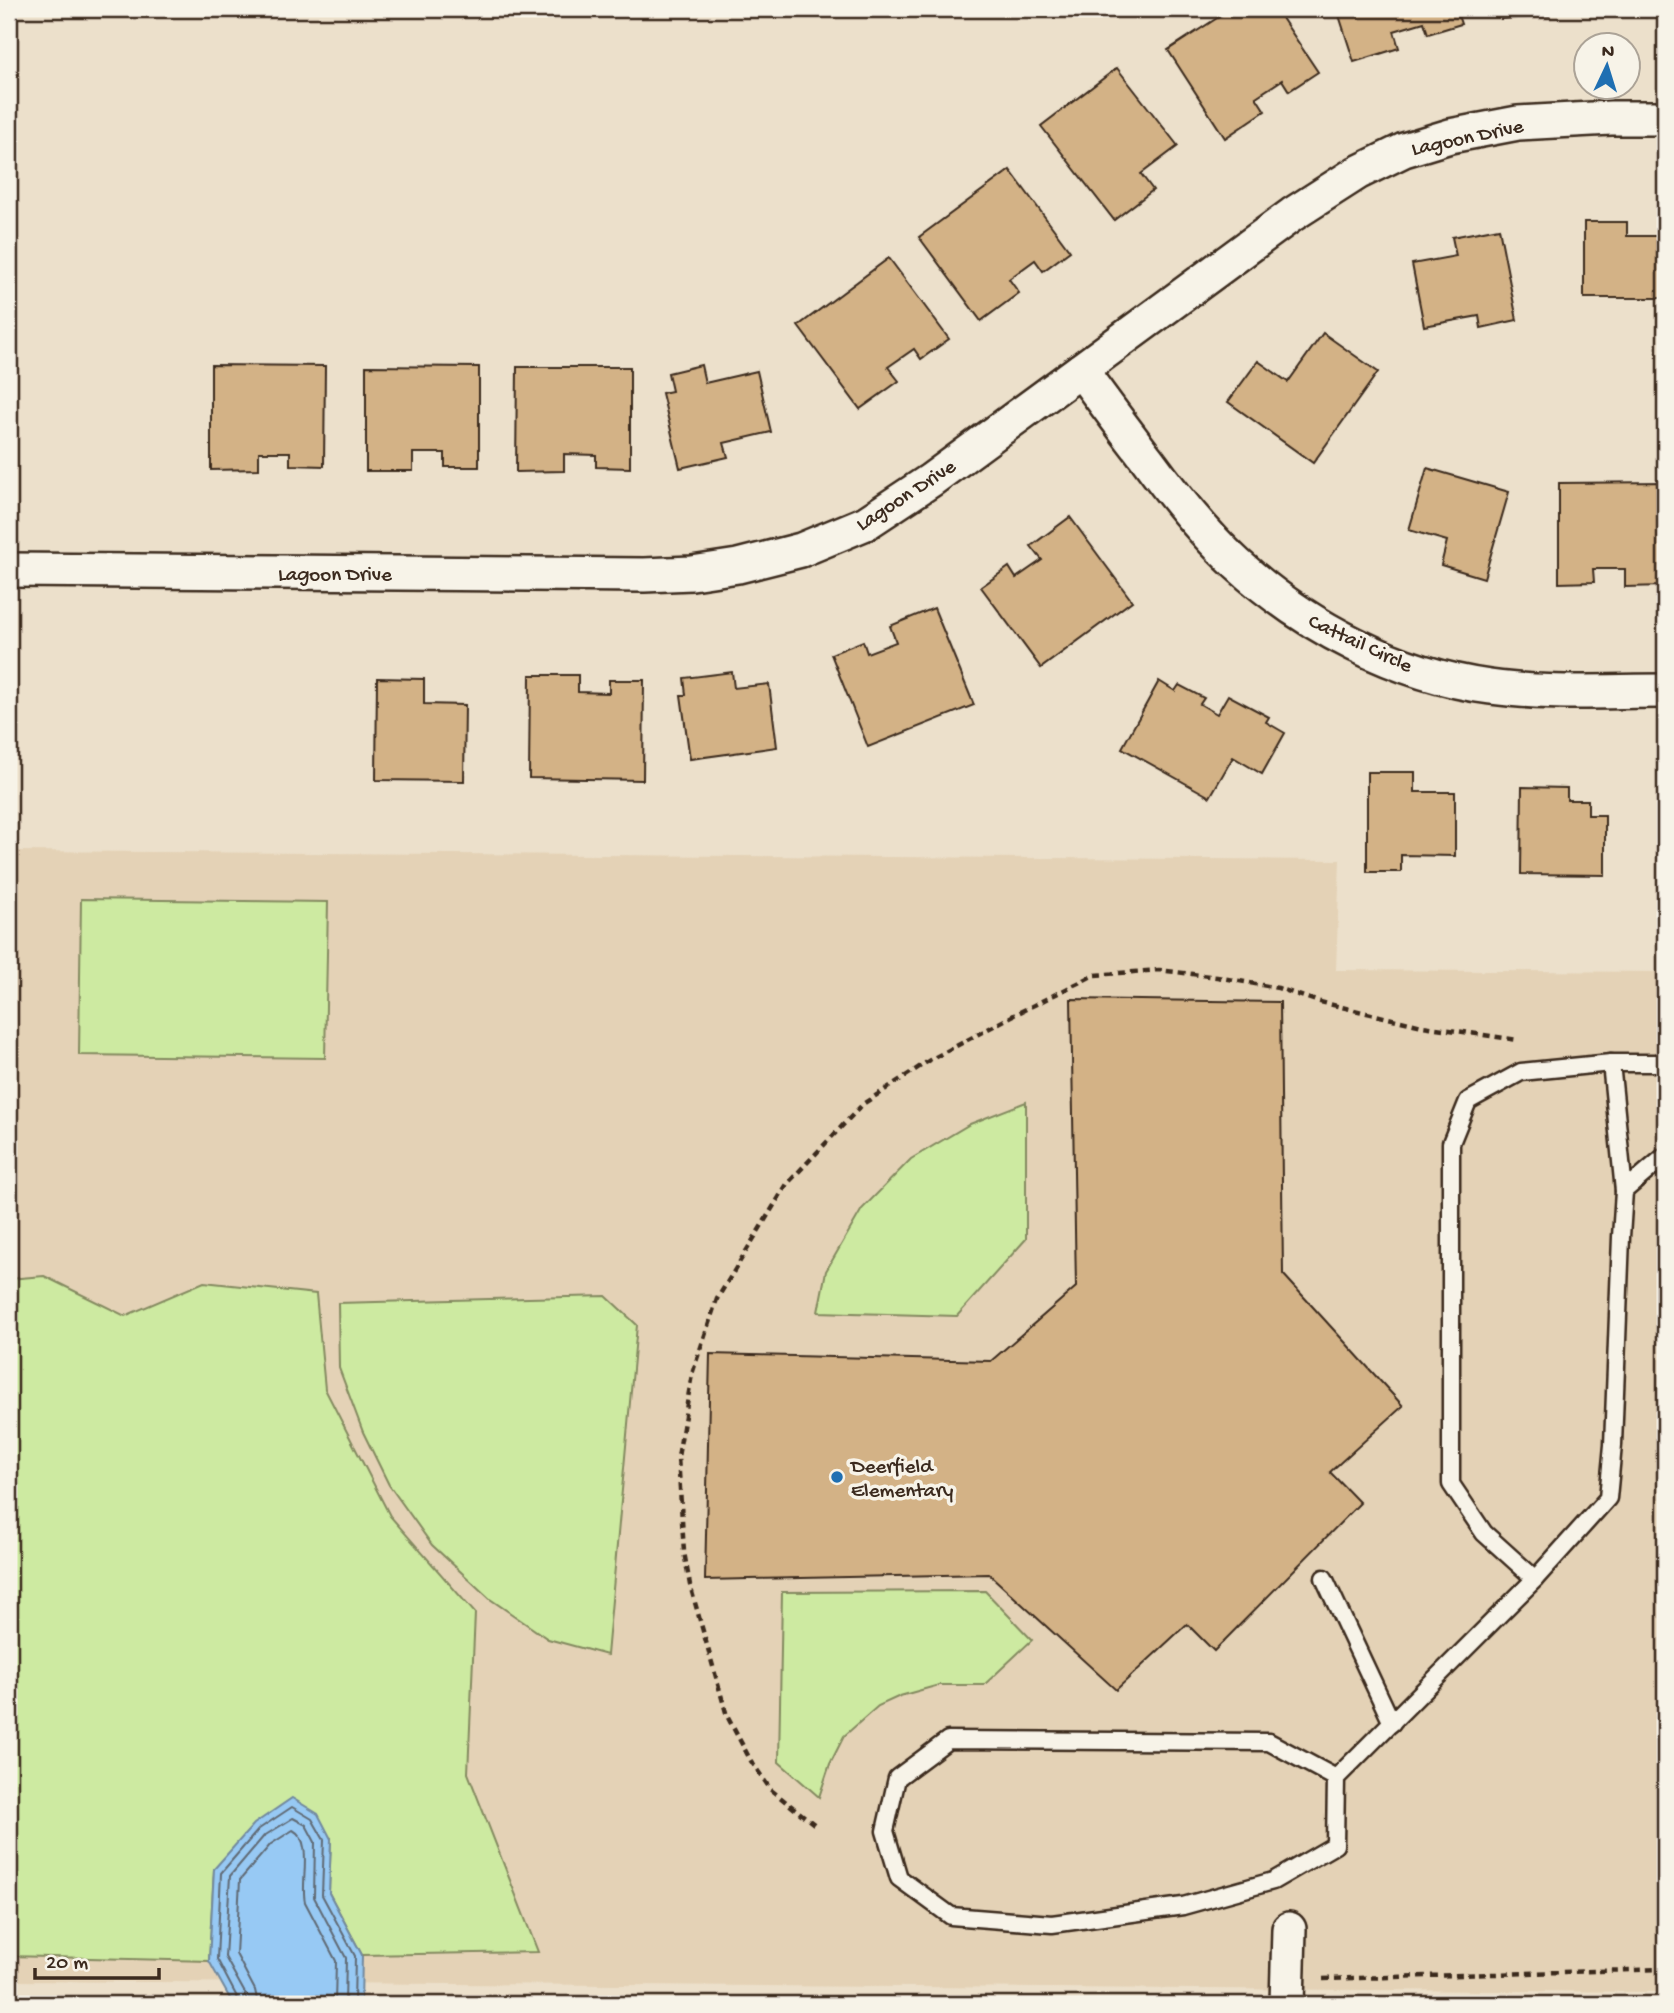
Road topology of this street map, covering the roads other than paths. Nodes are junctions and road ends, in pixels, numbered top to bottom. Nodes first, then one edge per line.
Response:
1 (1665, 118) edge
2 (1081, 370) junction
3 (9, 570) edge
4 (1665, 691) edge
5 (1611, 1063) junction
6 (1665, 1063) edge
7 (1665, 1156) edge
8 (1624, 1191) junction
9 (1324, 1578) dead end
10 (1535, 1579) junction
11 (1392, 1723) junction
12 (1336, 1778) junction
13 (1289, 1929) dead end
14 (1287, 1992) edge

1 - 2 street, Lagoon Drive
2 - 3 street, Lagoon Drive
2 - 4 street, Cattail Circle
5 - 6 lane
5 - 8 lane
5 - 10 lane
7 - 8 lane
8 - 10 lane
9 - 11 lane
10 - 11 lane
11 - 12 lane
12 - 12 lane
13 - 14 street

